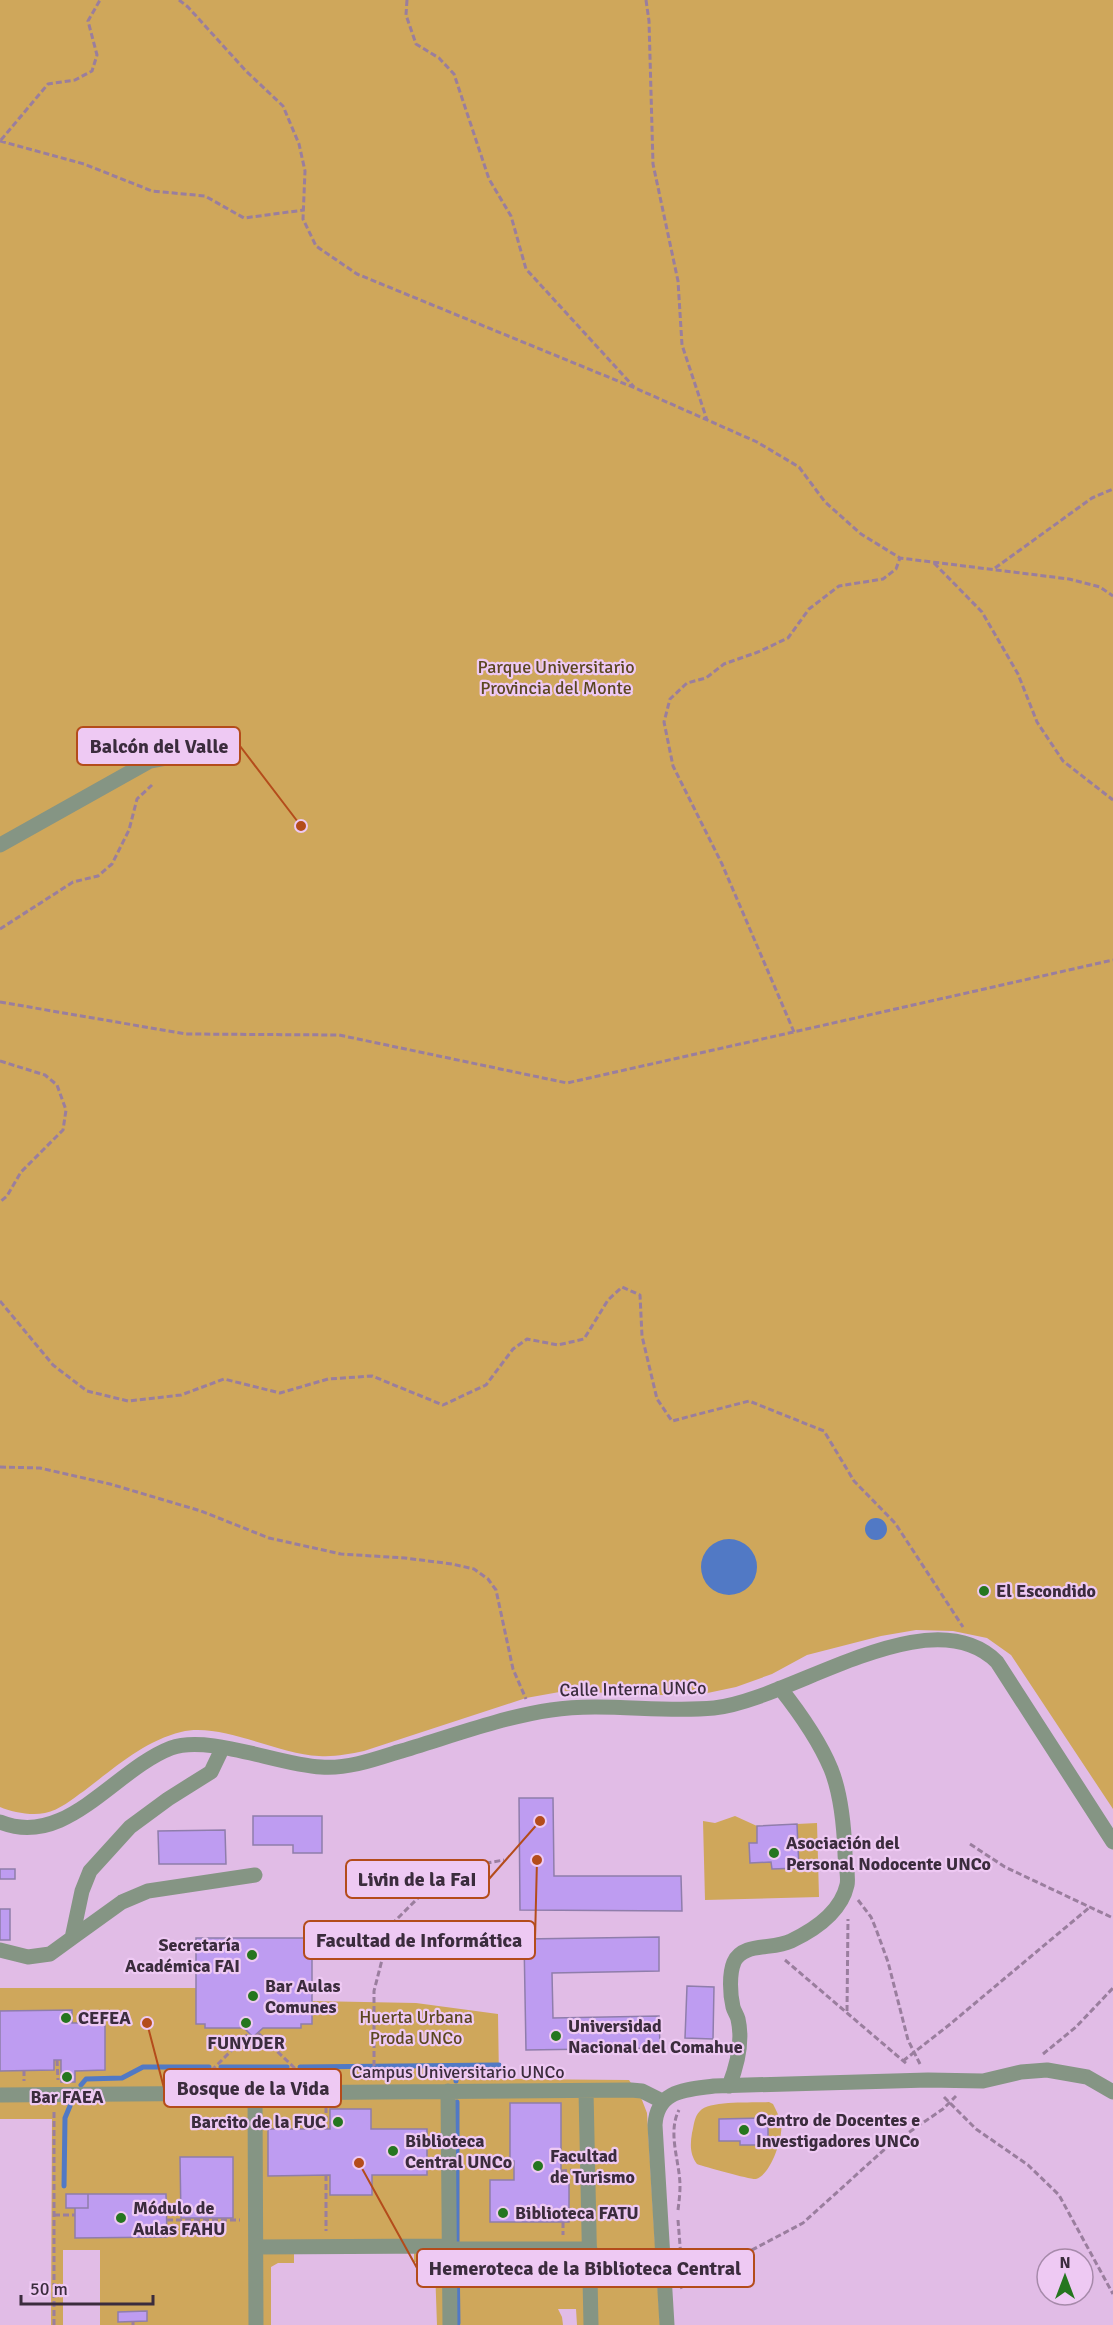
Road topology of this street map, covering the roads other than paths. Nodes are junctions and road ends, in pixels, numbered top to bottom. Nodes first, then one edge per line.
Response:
1 (188, 754) dead end
2 (0, 845) edge
3 (780, 1688) junction
4 (222, 1749) junction
5 (0, 1822) edge
6 (1113, 1842) edge
7 (255, 1875) dead end
8 (72, 1938) junction
9 (0, 1950) edge
10 (729, 2086) junction
11 (448, 2091) junction
12 (586, 2091) junction
13 (1113, 2092) edge
14 (255, 2093) junction
15 (0, 2094) edge
16 (662, 2101) junction
17 (256, 2247) junction
18 (449, 2248) junction
19 (590, 2249) junction
20 (256, 2325) edge
21 (450, 2325) edge
22 (591, 2325) edge
23 (667, 2325) edge

1 - 2 street
3 - 4 street, Calle Interna UNCo
3 - 6 street, Calle Interna UNCo
3 - 10 street
4 - 5 street, Calle Interna UNCo
4 - 8 street
7 - 8 street
8 - 9 street
10 - 13 street
10 - 16 street
11 - 12 street, Campus Universitario UNCo
11 - 14 street, Campus Universitario UNCo
11 - 18 street
12 - 16 street, Campus Universitario UNCo
12 - 19 street
14 - 15 street, Campus Universitario UNCo
14 - 17 street
16 - 23 street
17 - 18 street
17 - 20 street
18 - 19 street
18 - 21 street
19 - 22 street

